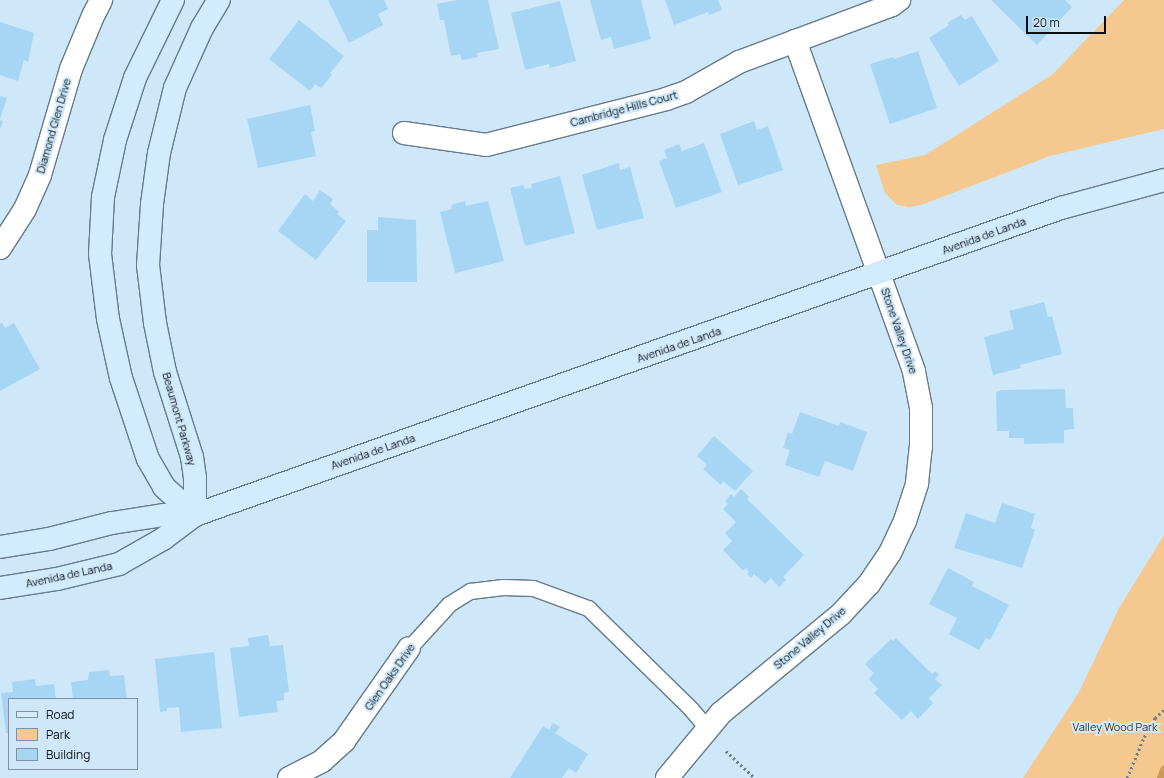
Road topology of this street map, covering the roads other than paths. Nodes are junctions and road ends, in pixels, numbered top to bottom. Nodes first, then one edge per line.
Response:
1 (101, 0) edge
2 (173, 0) edge
3 (219, 0) edge
4 (900, 0) edge
5 (795, 41) junction
6 (404, 133) dead end
7 (1164, 180) edge
8 (0, 248) edge
9 (880, 274) junction
10 (195, 515) junction
11 (0, 548) edge
12 (0, 588) edge
13 (409, 648) joint
14 (707, 728) junction
15 (289, 778) edge
16 (667, 778) edge

1 - 8 street, Diamond Glen Drive
2 - 10 street
3 - 10 street, Beaumont Parkway
4 - 5 street, Cambridge Hills Court
5 - 6 street, Cambridge Hills Court
5 - 9 street, Stone Valley Drive
7 - 9 street, Avenida de Landa
9 - 10 street, Avenida de Landa
9 - 14 street, Stone Valley Drive
10 - 11 street, Avenida de Landa
10 - 12 street, Avenida de Landa
13 - 14 lane, Glen Oaks Drive
13 - 15 street, Glen Oaks Drive
14 - 16 street, Stone Valley Drive

